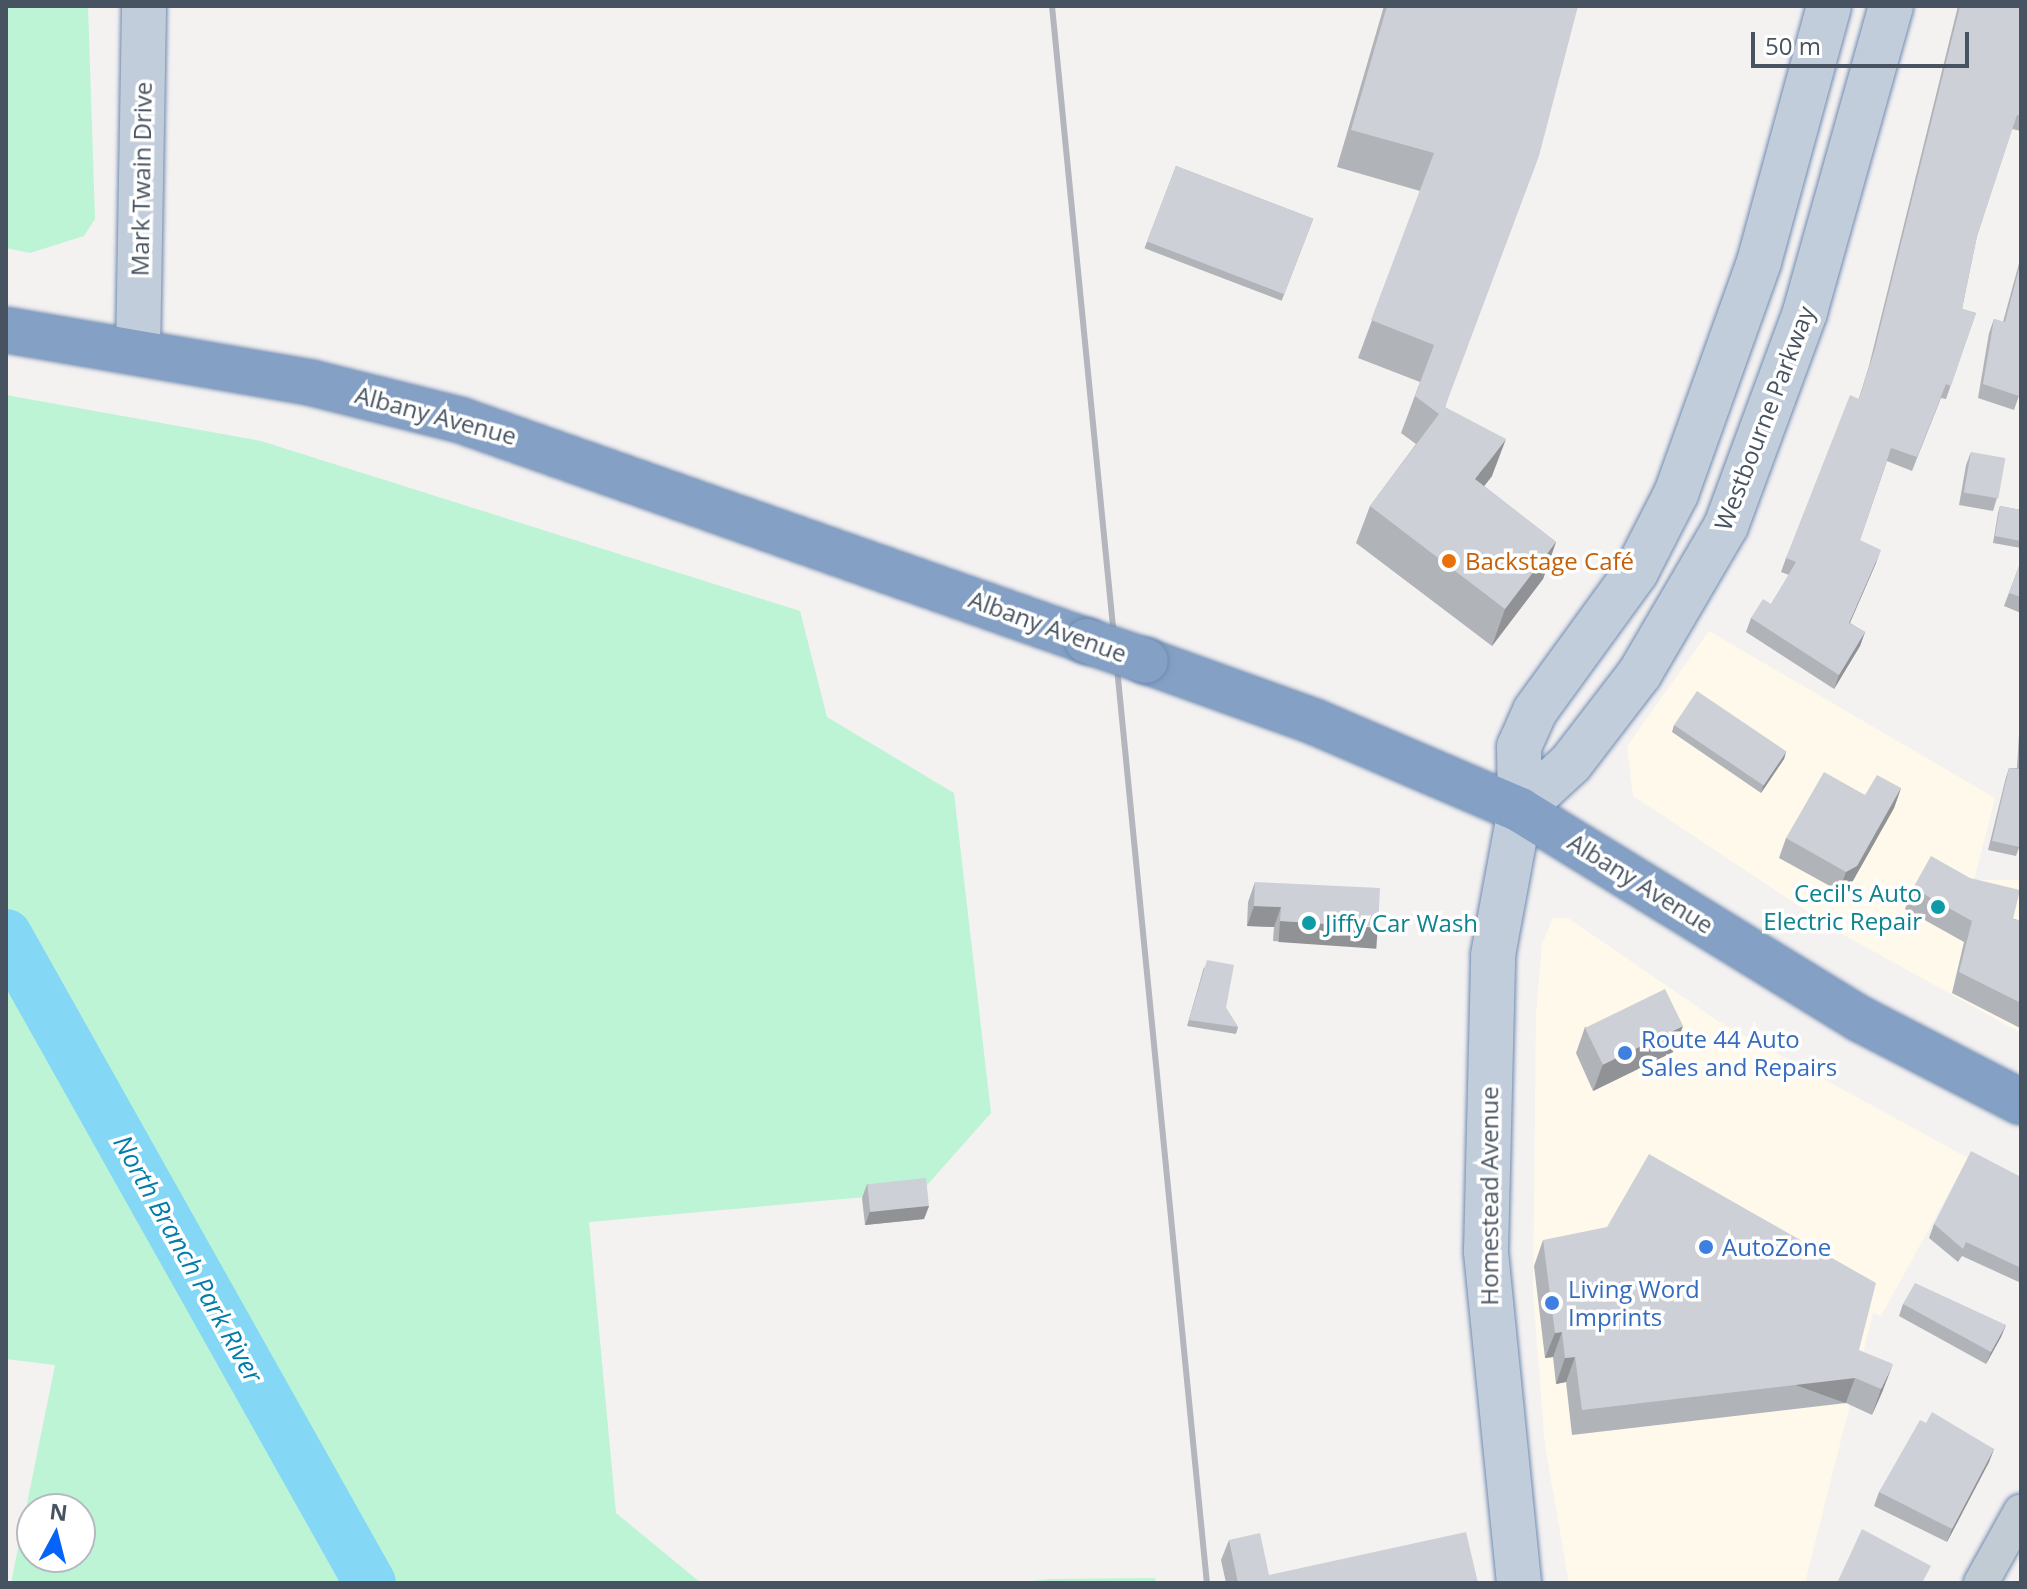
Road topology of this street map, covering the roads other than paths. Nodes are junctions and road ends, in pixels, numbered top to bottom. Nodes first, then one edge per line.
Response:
1 (144, 6) edge
2 (1829, 6) edge
3 (1891, 6) edge
4 (1750, 289) junction
5 (1805, 312) junction
6 (6, 330) edge
7 (138, 352) junction
8 (1520, 810) junction
9 (2021, 1102) edge
10 (2021, 1511) edge
11 (1519, 1583) edge
12 (1981, 1583) edge

1 - 7 main road, Mark Twain Drive
2 - 4 main road
3 - 5 main road, Westbourne Parkway
4 - 5 main road
4 - 8 main road
5 - 8 main road, Westbourne Parkway
6 - 7 highway, Albany Avenue
7 - 8 highway, Albany Avenue, bridge
8 - 9 highway, Albany Avenue
8 - 11 main road, Homestead Avenue
10 - 12 street

